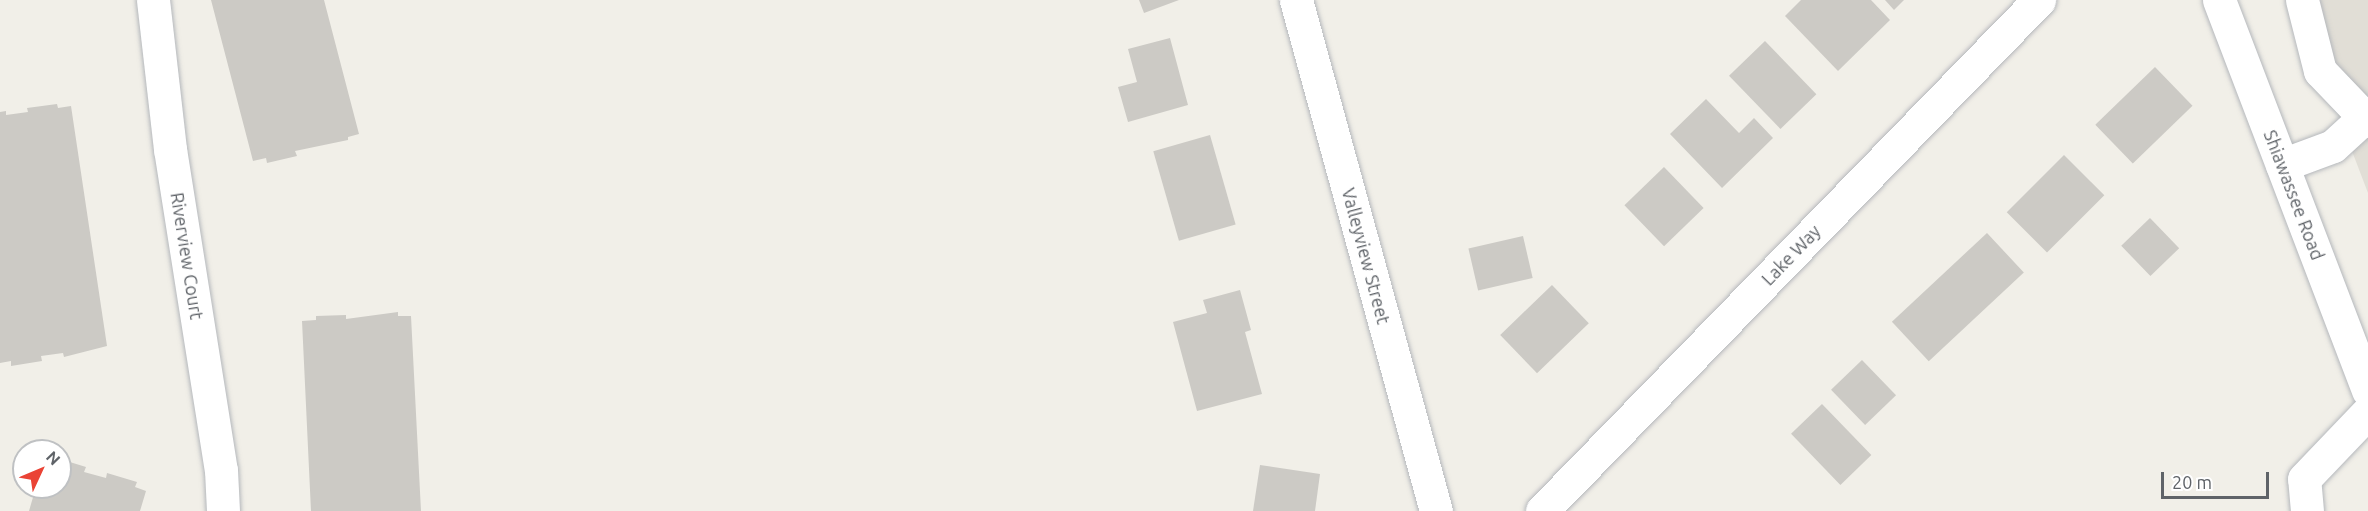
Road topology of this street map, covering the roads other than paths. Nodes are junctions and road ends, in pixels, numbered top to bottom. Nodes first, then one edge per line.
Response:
1 (153, 0) edge
2 (1296, 0) edge
3 (2039, 0) edge
4 (2220, 0) edge
5 (2302, 0) edge
6 (2367, 117) edge
7 (2282, 165) junction
8 (2368, 391) edge
9 (2368, 412) edge
10 (223, 511) edge
11 (1436, 511) edge
12 (1542, 511) edge
13 (2307, 511) edge

1 - 10 street, Riverview Court
2 - 11 street, Valleyview Street
3 - 12 street, Lake Way
4 - 7 street, Shiawassee Road
5 - 6 street
6 - 7 street
7 - 8 street, Shiawassee Road
9 - 13 street

